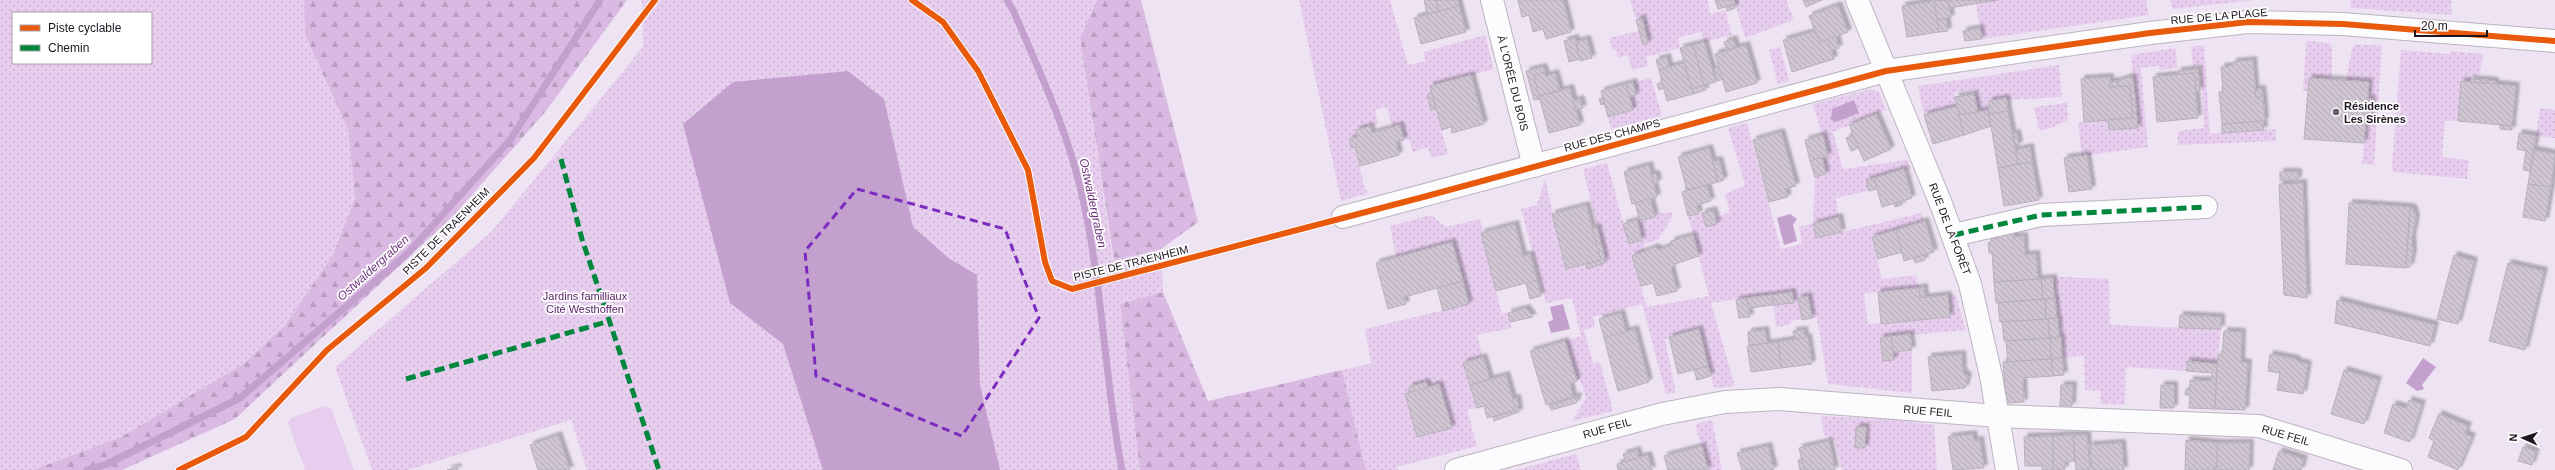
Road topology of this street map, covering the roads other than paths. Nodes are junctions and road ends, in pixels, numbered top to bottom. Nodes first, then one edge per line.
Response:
1 (1492, 0) edge
2 (1857, 0) edge
3 (2555, 41) edge
4 (1886, 71) junction
5 (1534, 166) junction
6 (2206, 207) dead end
7 (1343, 218) dead end
8 (1954, 235) junction
9 (1998, 416) junction
10 (1456, 470) edge
11 (2007, 470) edge
12 (2401, 470) edge

1 - 5 street, À L'ORÉE DU BOIS
2 - 4 street, RUE DE LA FORÊT
3 - 4 street, RUE DE LA PLAGE
4 - 5 street, RUE DES CHAMPS
4 - 8 street, RUE DE LA FORÊT
5 - 7 street, RUE DES CHAMPS
6 - 8 street
8 - 9 street, RUE DE LA FORÊT
9 - 10 street, RUE FEIL
9 - 11 street, RUE DE LA FORÊT
9 - 12 street, RUE FEIL

